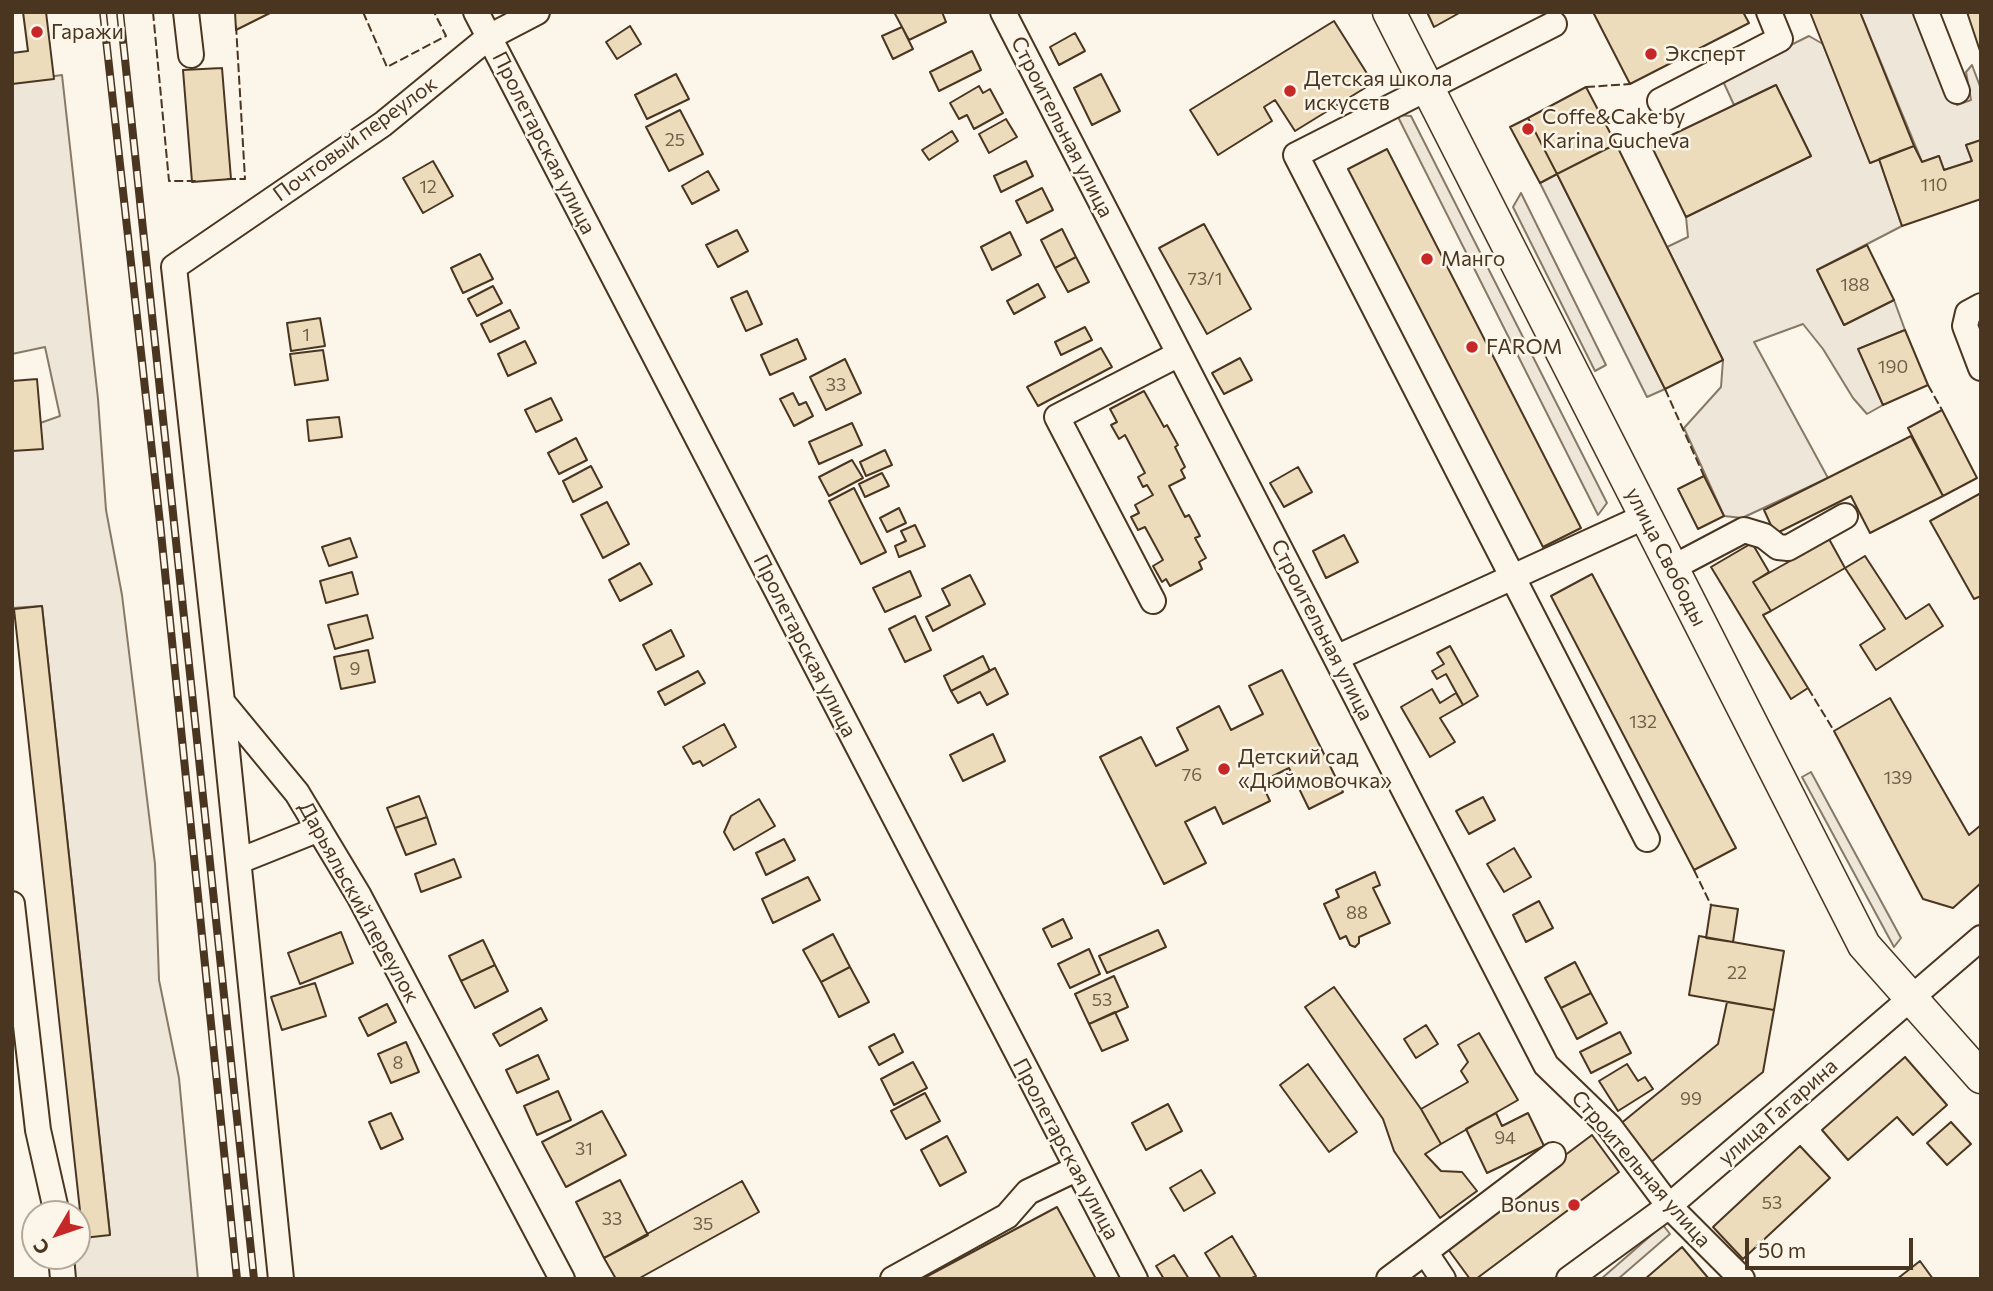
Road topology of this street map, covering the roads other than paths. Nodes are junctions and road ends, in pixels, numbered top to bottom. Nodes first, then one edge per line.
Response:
1 (186, 12) edge
2 (476, 12) edge
3 (537, 12) edge
4 (1003, 12) edge
5 (1389, 12) edge
6 (1769, 12) edge
7 (1926, 12) edge
8 (1554, 24) dead end
9 (489, 37) junction
10 (191, 55) dead end
11 (1427, 88) junction
12 (1957, 91) dead end
13 (1660, 101) dead end
14 (1981, 306) edge
15 (1179, 354) junction
16 (1981, 368) edge
17 (1646, 516) junction
18 (1845, 516) dead end
19 (1672, 568) junction
20 (1513, 577) junction
21 (1153, 601) dead end
22 (1336, 659) junction
23 (222, 702) junction
24 (319, 829) junction
25 (1647, 839) dead end
26 (239, 862) junction
27 (12, 904) edge
28 (1981, 938) edge
29 (1910, 999) junction
30 (1981, 1077) edge
31 (1553, 1155) dead end
32 (1076, 1169) junction
33 (54, 1200) edge
34 (1669, 1206) junction
35 (1425, 1252) junction
36 (281, 1279) edge
37 (562, 1279) edge
38 (892, 1279) edge
39 (1135, 1279) edge
40 (1389, 1279) edge
41 (1443, 1279) edge
42 (1569, 1279) edge
43 (1742, 1279) edge

1 - 10 street
2 - 9 street, Пролетарская улица
3 - 9 street, Почтовый переулок
4 - 15 street, Строительная улица
5 - 11 main road, улица Свободы
6 - 13 street
7 - 12 street
8 - 11 street
9 - 23 street, Почтовый переулок
9 - 32 street, Пролетарская улица
11 - 17 main road, улица Свободы
11 - 20 street
14 - 16 street
15 - 21 street
15 - 22 street, Строительная улица
17 - 19 main road, улица Свободы
17 - 20 street
18 - 19 street
19 - 29 main road, улица Свободы
20 - 22 street
20 - 25 street
22 - 34 street, Строительная улица
23 - 24 street, Дарьяльский переулок
23 - 26 street
24 - 26 street
24 - 37 street, Дарьяльский переулок
26 - 36 street
27 - 33 street
28 - 29 street, улица Гагарина
29 - 30 main road, улица Свободы
29 - 34 street, улица Гагарина
31 - 35 street
32 - 38 street
32 - 39 street, Пролетарская улица
34 - 42 street, улица Гагарина
34 - 43 street, Строительная улица
35 - 40 street
35 - 41 street

